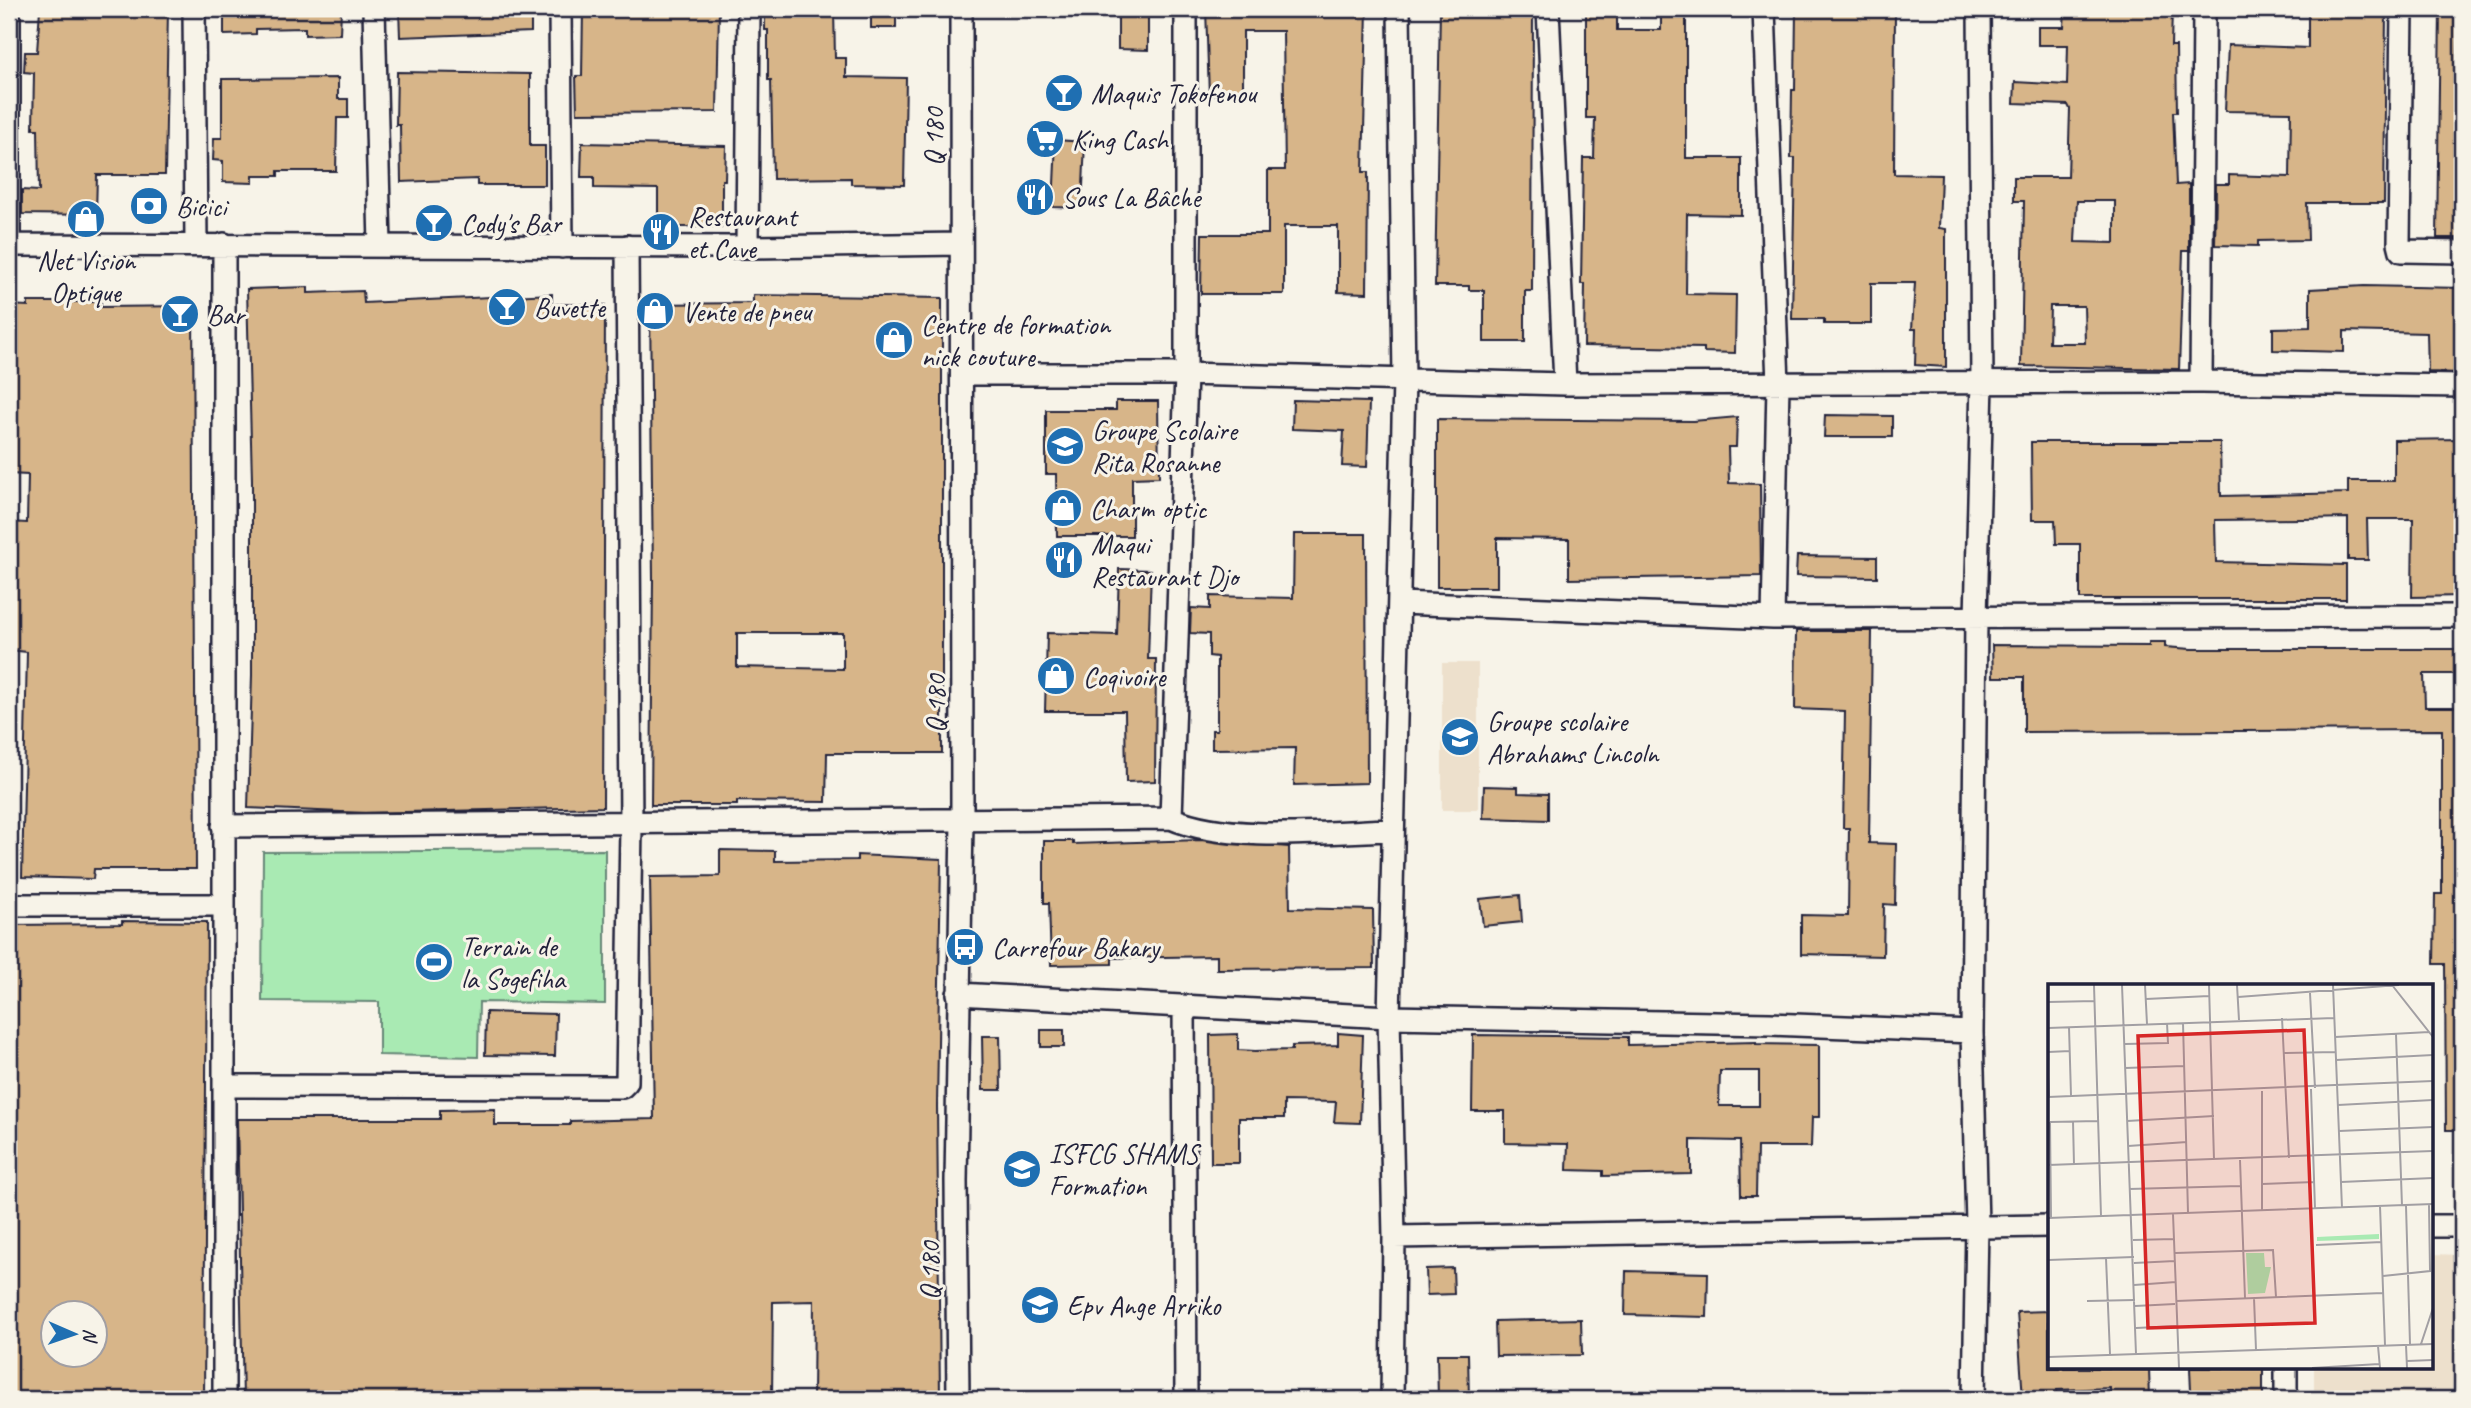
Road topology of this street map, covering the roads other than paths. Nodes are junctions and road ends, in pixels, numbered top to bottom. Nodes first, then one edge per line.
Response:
1 (9, 9) edge
2 (194, 9) edge
3 (374, 9) edge
4 (560, 9) edge
5 (749, 9) edge
6 (961, 9) edge
7 (1186, 9) edge
8 (1399, 9) edge
9 (1548, 9) edge
10 (1764, 9) edge
11 (1979, 9) edge
12 (2204, 9) edge
13 (2402, 9) edge
14 (9, 244) edge
15 (197, 244) junction
16 (224, 244) junction
17 (961, 244) junction
18 (380, 246) junction
19 (626, 246) junction
20 (562, 247) junction
21 (747, 247) junction
22 (2462, 253) edge
23 (963, 374) junction
24 (1186, 374) junction
25 (1404, 379) junction
26 (1982, 382) junction
27 (2201, 382) junction
28 (1565, 384) junction
29 (1778, 384) junction
30 (2462, 386) edge
31 (1400, 603) junction
32 (2462, 616) edge
33 (1773, 618) junction
34 (1976, 618) junction
35 (1171, 818) junction
36 (962, 821) junction
37 (223, 826) junction
38 (631, 826) junction
39 (1391, 830) junction
40 (9, 905) edge
41 (223, 905) junction
42 (958, 994) junction
43 (1184, 1007) junction
44 (1388, 1017) junction
45 (1972, 1032) junction
46 (224, 1086) junction
47 (1977, 1225) junction
48 (2048, 1226) edge
49 (2432, 1226) edge
50 (2462, 1226) edge
51 (1394, 1237) junction
52 (2286, 1370) edge
53 (224, 1399) edge
54 (958, 1399) edge
55 (1186, 1399) edge
56 (1392, 1399) edge
57 (1974, 1399) edge
58 (2286, 1399) edge

1 - 14 street
2 - 15 street
3 - 18 street
4 - 20 street
5 - 21 street
6 - 17 street, Q 180
7 - 24 street
8 - 25 street
9 - 28 street
10 - 29 street
11 - 26 street
12 - 27 street
13 - 22 street
14 - 15 street
15 - 16 street
16 - 18 street
16 - 37 street
17 - 21 street
17 - 23 street, Q 180
18 - 20 street
19 - 20 street
19 - 21 street
19 - 38 street
23 - 24 street
23 - 36 street, Q 180
24 - 25 street
24 - 35 street
25 - 28 street
25 - 31 street
26 - 27 street
26 - 29 street
26 - 34 street
27 - 30 street
28 - 29 street
29 - 33 street
31 - 33 street
31 - 39 street
32 - 34 street
33 - 34 street
34 - 45 street
35 - 36 street
35 - 39 street
36 - 38 street
36 - 42 street, Q 180
37 - 38 street
37 - 41 street
38 - 46 street
39 - 44 street
40 - 41 street
41 - 46 street
42 - 43 street
42 - 54 street, Q 180
43 - 44 street
43 - 55 street
44 - 45 street
44 - 51 street
45 - 47 street
46 - 53 street
47 - 48 street
47 - 51 street
47 - 57 street
49 - 50 street
51 - 56 street
52 - 58 street

